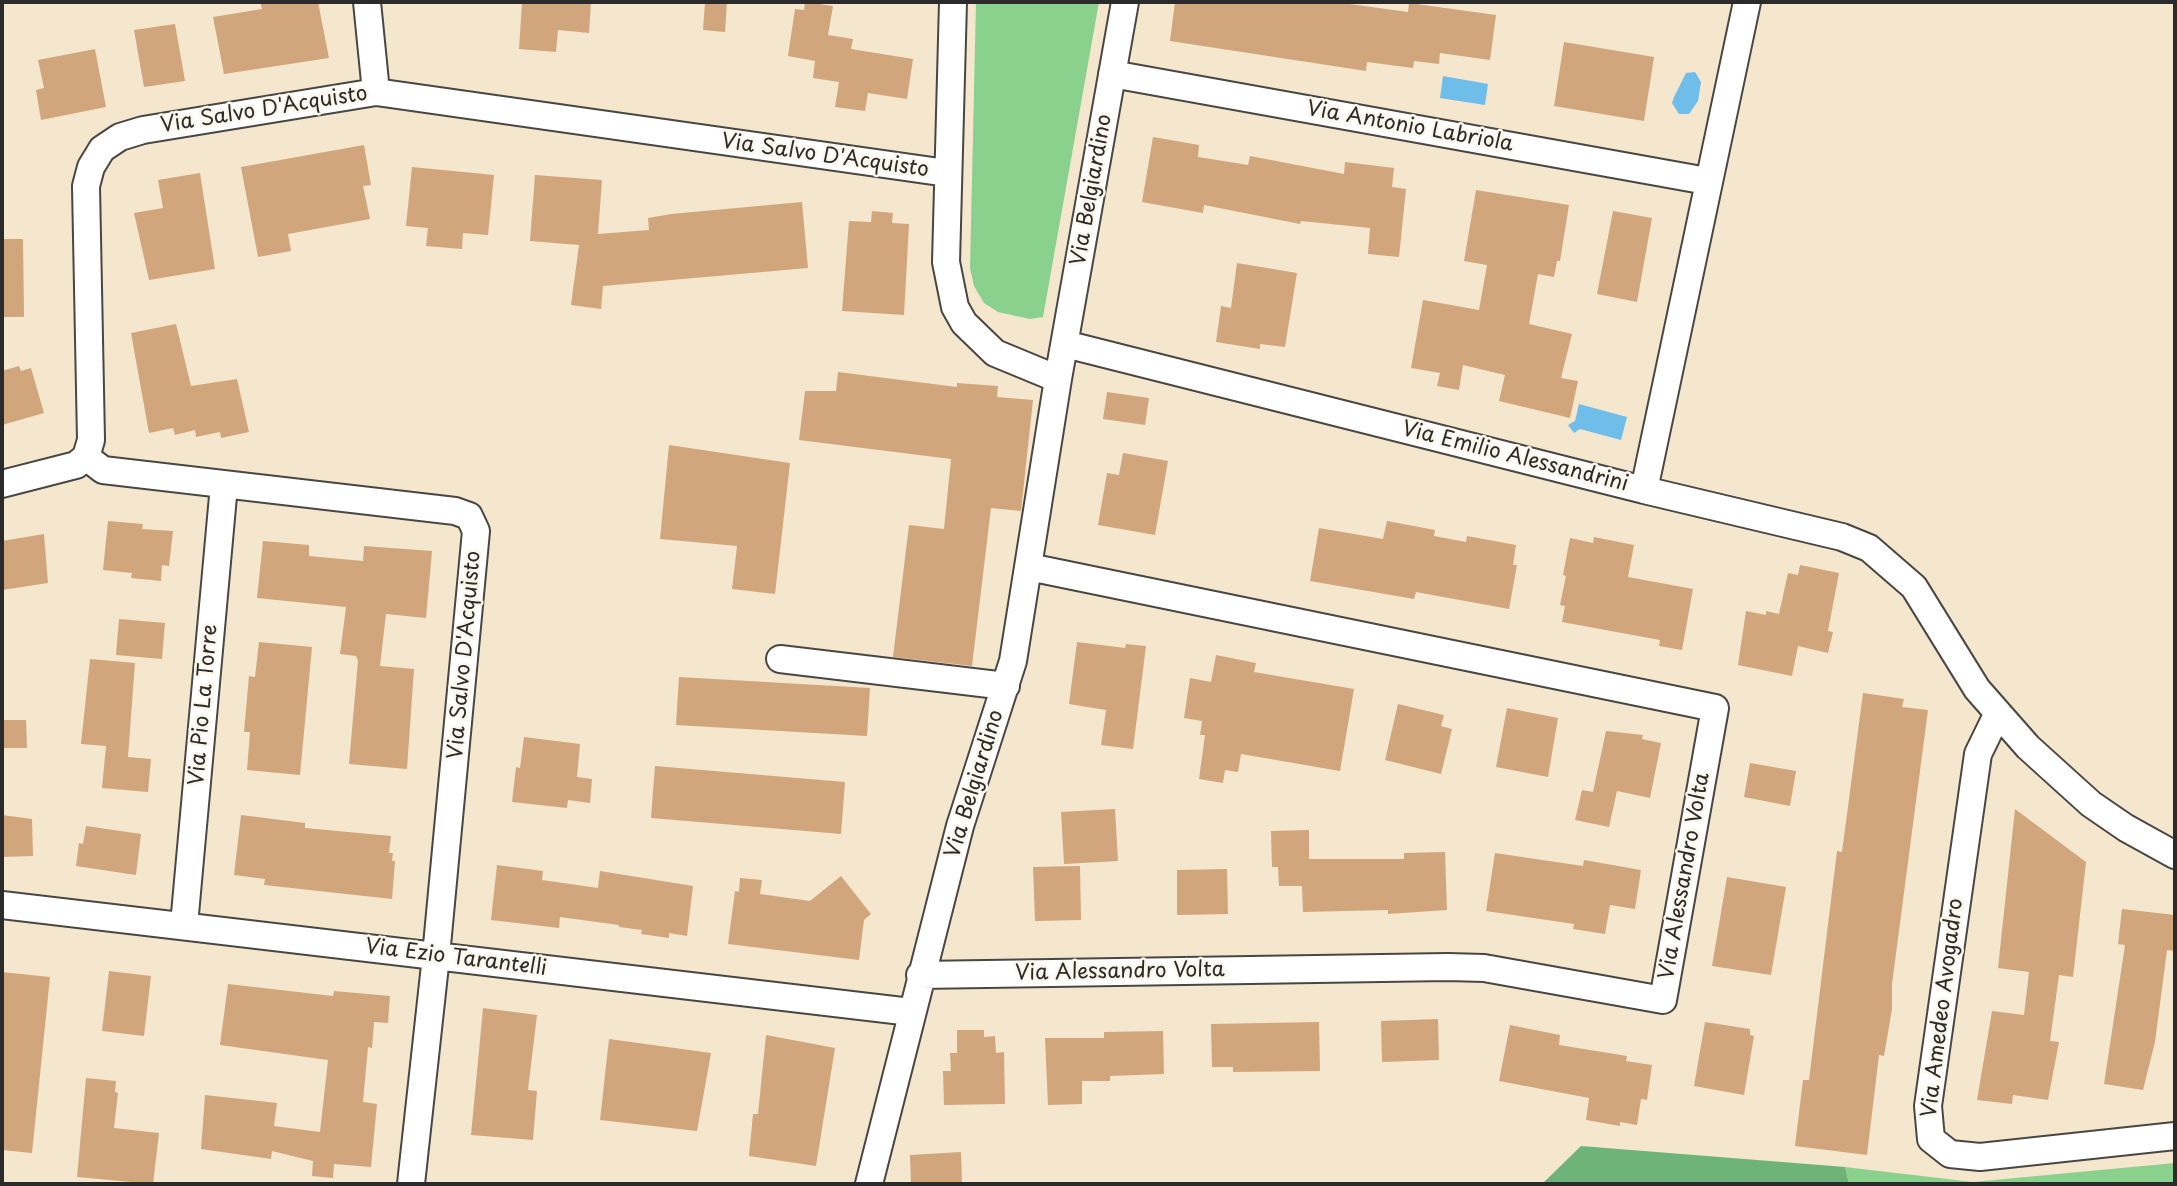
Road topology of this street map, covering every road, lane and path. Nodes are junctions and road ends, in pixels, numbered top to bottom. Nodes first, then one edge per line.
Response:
1 (368, 2) edge
2 (953, 2) edge
3 (1125, 2) edge
4 (1746, 2) edge
5 (1112, 74) junction
6 (376, 92) junction
7 (947, 173) junction
8 (1707, 181) junction
9 (1065, 344) junction
10 (1058, 379) junction
11 (86, 457) junction
12 (2, 484) edge
13 (224, 485) junction
14 (1644, 490) junction
15 (1029, 567) junction
16 (780, 659) dead end
17 (1006, 687) junction
18 (1997, 715) junction
19 (2175, 855) edge
20 (2, 905) edge
21 (184, 925) junction
22 (436, 956) junction
23 (920, 975) junction
24 (911, 1012) junction
25 (2175, 1136) edge
26 (411, 1184) edge
27 (869, 1184) edge

1 - 6 street
2 - 7 street
3 - 5 street, Via Belgiardino
4 - 8 street, Via Emilio Alessandrini
5 - 8 street, Via Antonio Labriola
5 - 9 street, Via Belgiardino
6 - 7 street, Via Salvo D'Acquisto
6 - 11 street, Via Salvo D'Acquisto
7 - 10 street
8 - 14 street, Via Emilio Alessandrini
9 - 10 street, Via Belgiardino
9 - 14 street, Via Emilio Alessandrini
10 - 15 street, Via Belgiardino
11 - 12 street
11 - 13 street, Via Salvo D'Acquisto
13 - 21 street, Via Pio La Torre
13 - 22 street, Via Salvo D'Acquisto
14 - 18 street
15 - 17 street, Via Belgiardino
15 - 23 street, Via Alessandro Volta
16 - 17 street
17 - 23 street, Via Belgiardino
18 - 19 street
18 - 25 street, Via Amedeo Avogadro
20 - 21 street, Via Ezio Tarantelli
21 - 22 street, Via Ezio Tarantelli
22 - 24 street, Via Ezio Tarantelli
22 - 26 street, Via Salvo D'Acquisto
23 - 24 street, Via Belgiardino
24 - 27 street, Via Belgiardino

